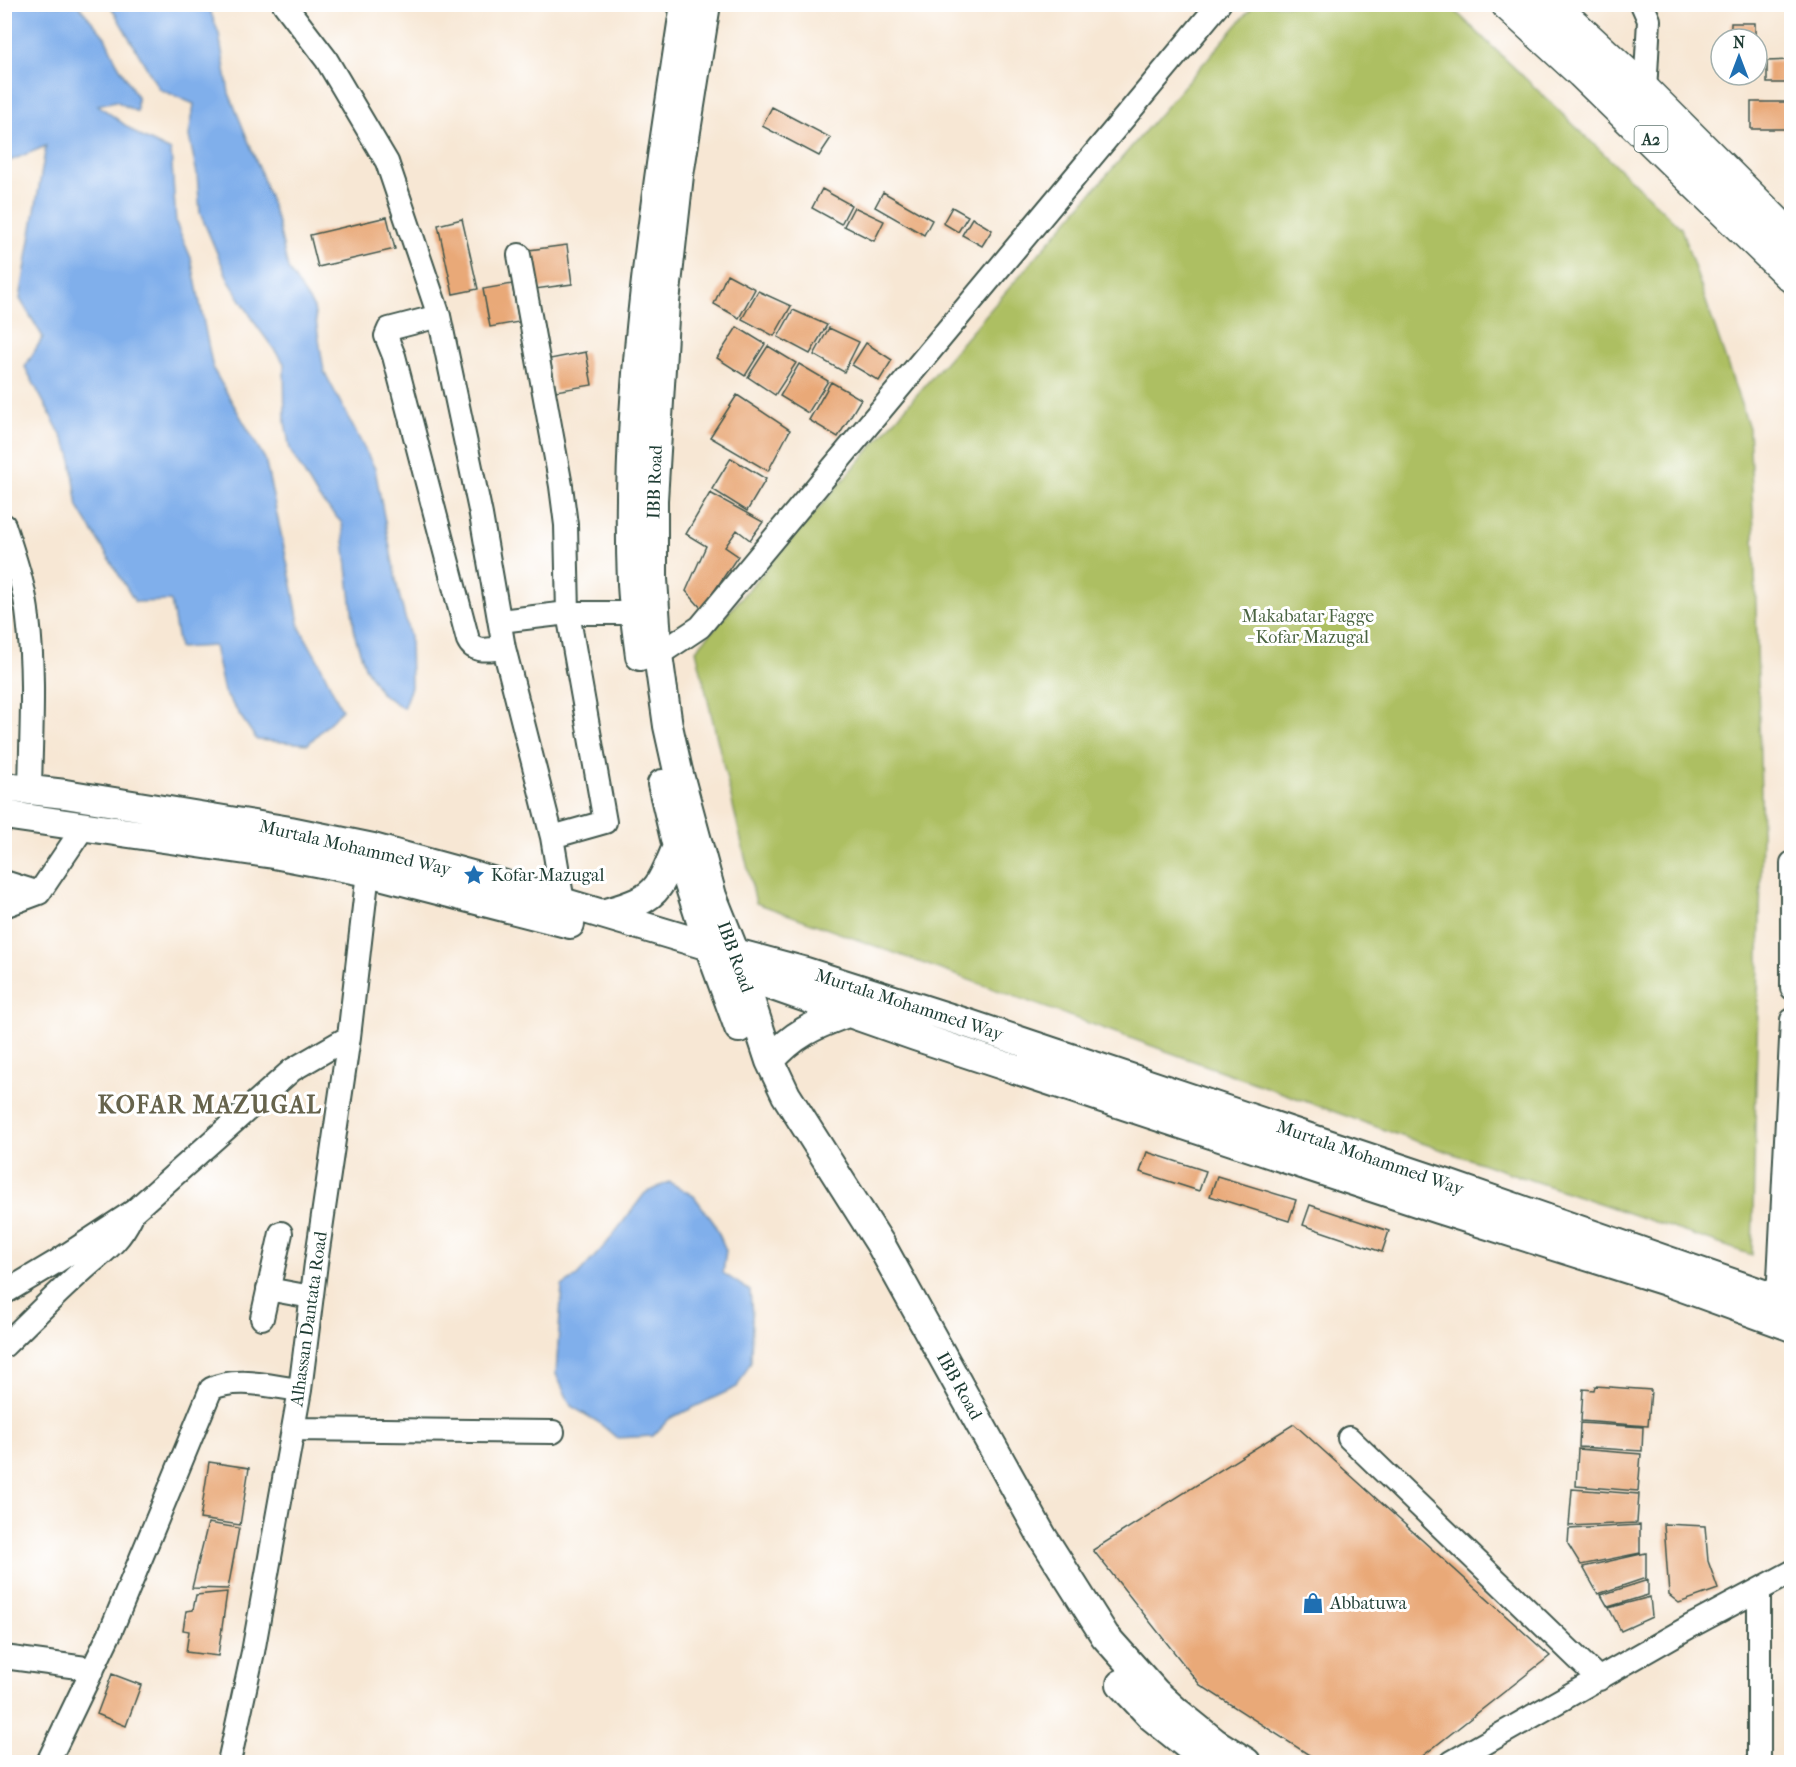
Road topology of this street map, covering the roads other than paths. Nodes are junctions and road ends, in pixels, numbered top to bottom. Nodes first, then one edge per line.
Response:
1 (284, 4) edge
2 (685, 4) edge
3 (706, 4) edge
4 (1219, 4) edge
5 (1508, 4) edge
6 (1550, 4) edge
7 (1642, 4) edge
8 (1645, 92) junction
9 (1791, 239) edge
10 (519, 255) dead end
11 (1791, 276) edge
12 (438, 315) junction
13 (4, 525) edge
14 (568, 613) junction
15 (635, 613) junction
16 (500, 621) junction
17 (504, 648) junction
18 (658, 655) junction
19 (17, 788) edge
20 (4, 815) edge
21 (85, 825) junction
22 (552, 837) junction
23 (676, 847) junction
24 (370, 860) junction
25 (1791, 863) edge
26 (4, 882) edge
27 (39, 893) junction
28 (1791, 900) edge
29 (563, 902) junction
30 (4, 906) edge
31 (603, 915) junction
32 (725, 960) junction
33 (1791, 988) edge
34 (847, 1013) junction
35 (1791, 1020) edge
36 (349, 1037) junction
37 (770, 1060) junction
38 (1442, 1196) junction
39 (134, 1211) junction
40 (281, 1233) dead end
41 (268, 1288) junction
42 (4, 1293) edge
43 (311, 1297) junction
44 (1785, 1301) edge
45 (261, 1318) dead end
46 (1791, 1327) edge
47 (4, 1346) edge
48 (300, 1390) junction
49 (293, 1429) junction
50 (553, 1432) dead end
51 (1349, 1438) dead end
52 (1791, 1572) edge
53 (1759, 1590) junction
54 (4, 1657) edge
55 (93, 1669) junction
56 (1599, 1678) junction
57 (48, 1762) edge
58 (229, 1762) edge
59 (1208, 1762) edge
60 (1246, 1762) edge
61 (1452, 1762) edge
62 (1759, 1762) edge

1 - 12 street
2 - 15 main road, IBB Road
3 - 18 main road, IBB Road
4 - 18 street
5 - 11 highway, A2
6 - 8 highway, A2
7 - 8 street
8 - 9 highway, A2
10 - 14 street
12 - 16 street
12 - 17 street
13 - 19 street
14 - 15 street
14 - 16 street
14 - 22 street
15 - 23 main road, IBB Road
16 - 17 street
17 - 22 street
18 - 32 main road, IBB Road
19 - 24 main road, Murtala Mohammed Way
20 - 21 main road, Murtala Mohammed Way
21 - 24 main road, Murtala Mohammed Way
21 - 27 street
22 - 29 street
23 - 31 main road
23 - 32 main road, IBB Road
24 - 29 main road, Murtala Mohammed Way
24 - 32 main road, Murtala Mohammed Way
24 - 36 street, Alhassan Dantata Road
25 - 28 street
26 - 27 street
27 - 30 street
28 - 33 street
29 - 31 main road, Murtala Mohammed Way
31 - 32 main road, Murtala Mohammed Way
32 - 34 main road, Murtala Mohammed Way
32 - 37 main road, IBB Road
32 - 38 main road, Murtala Mohammed Way
32 - 59 main road, IBB Road
34 - 37 main road
34 - 38 main road, Murtala Mohammed Way
35 - 44 street
36 - 39 street
36 - 43 street, Alhassan Dantata Road
37 - 60 main road, IBB Road
38 - 44 main road, Murtala Mohammed Way
38 - 46 main road, Murtala Mohammed Way
39 - 42 street
39 - 47 street
40 - 41 street
41 - 43 street
41 - 45 street
43 - 48 street, Alhassan Dantata Road
48 - 49 street, Alhassan Dantata Road
48 - 55 street
49 - 50 street
49 - 58 street, Alhassan Dantata Road
51 - 56 street
52 - 53 street
53 - 56 street
53 - 62 street
54 - 55 street
55 - 57 street
56 - 61 street

